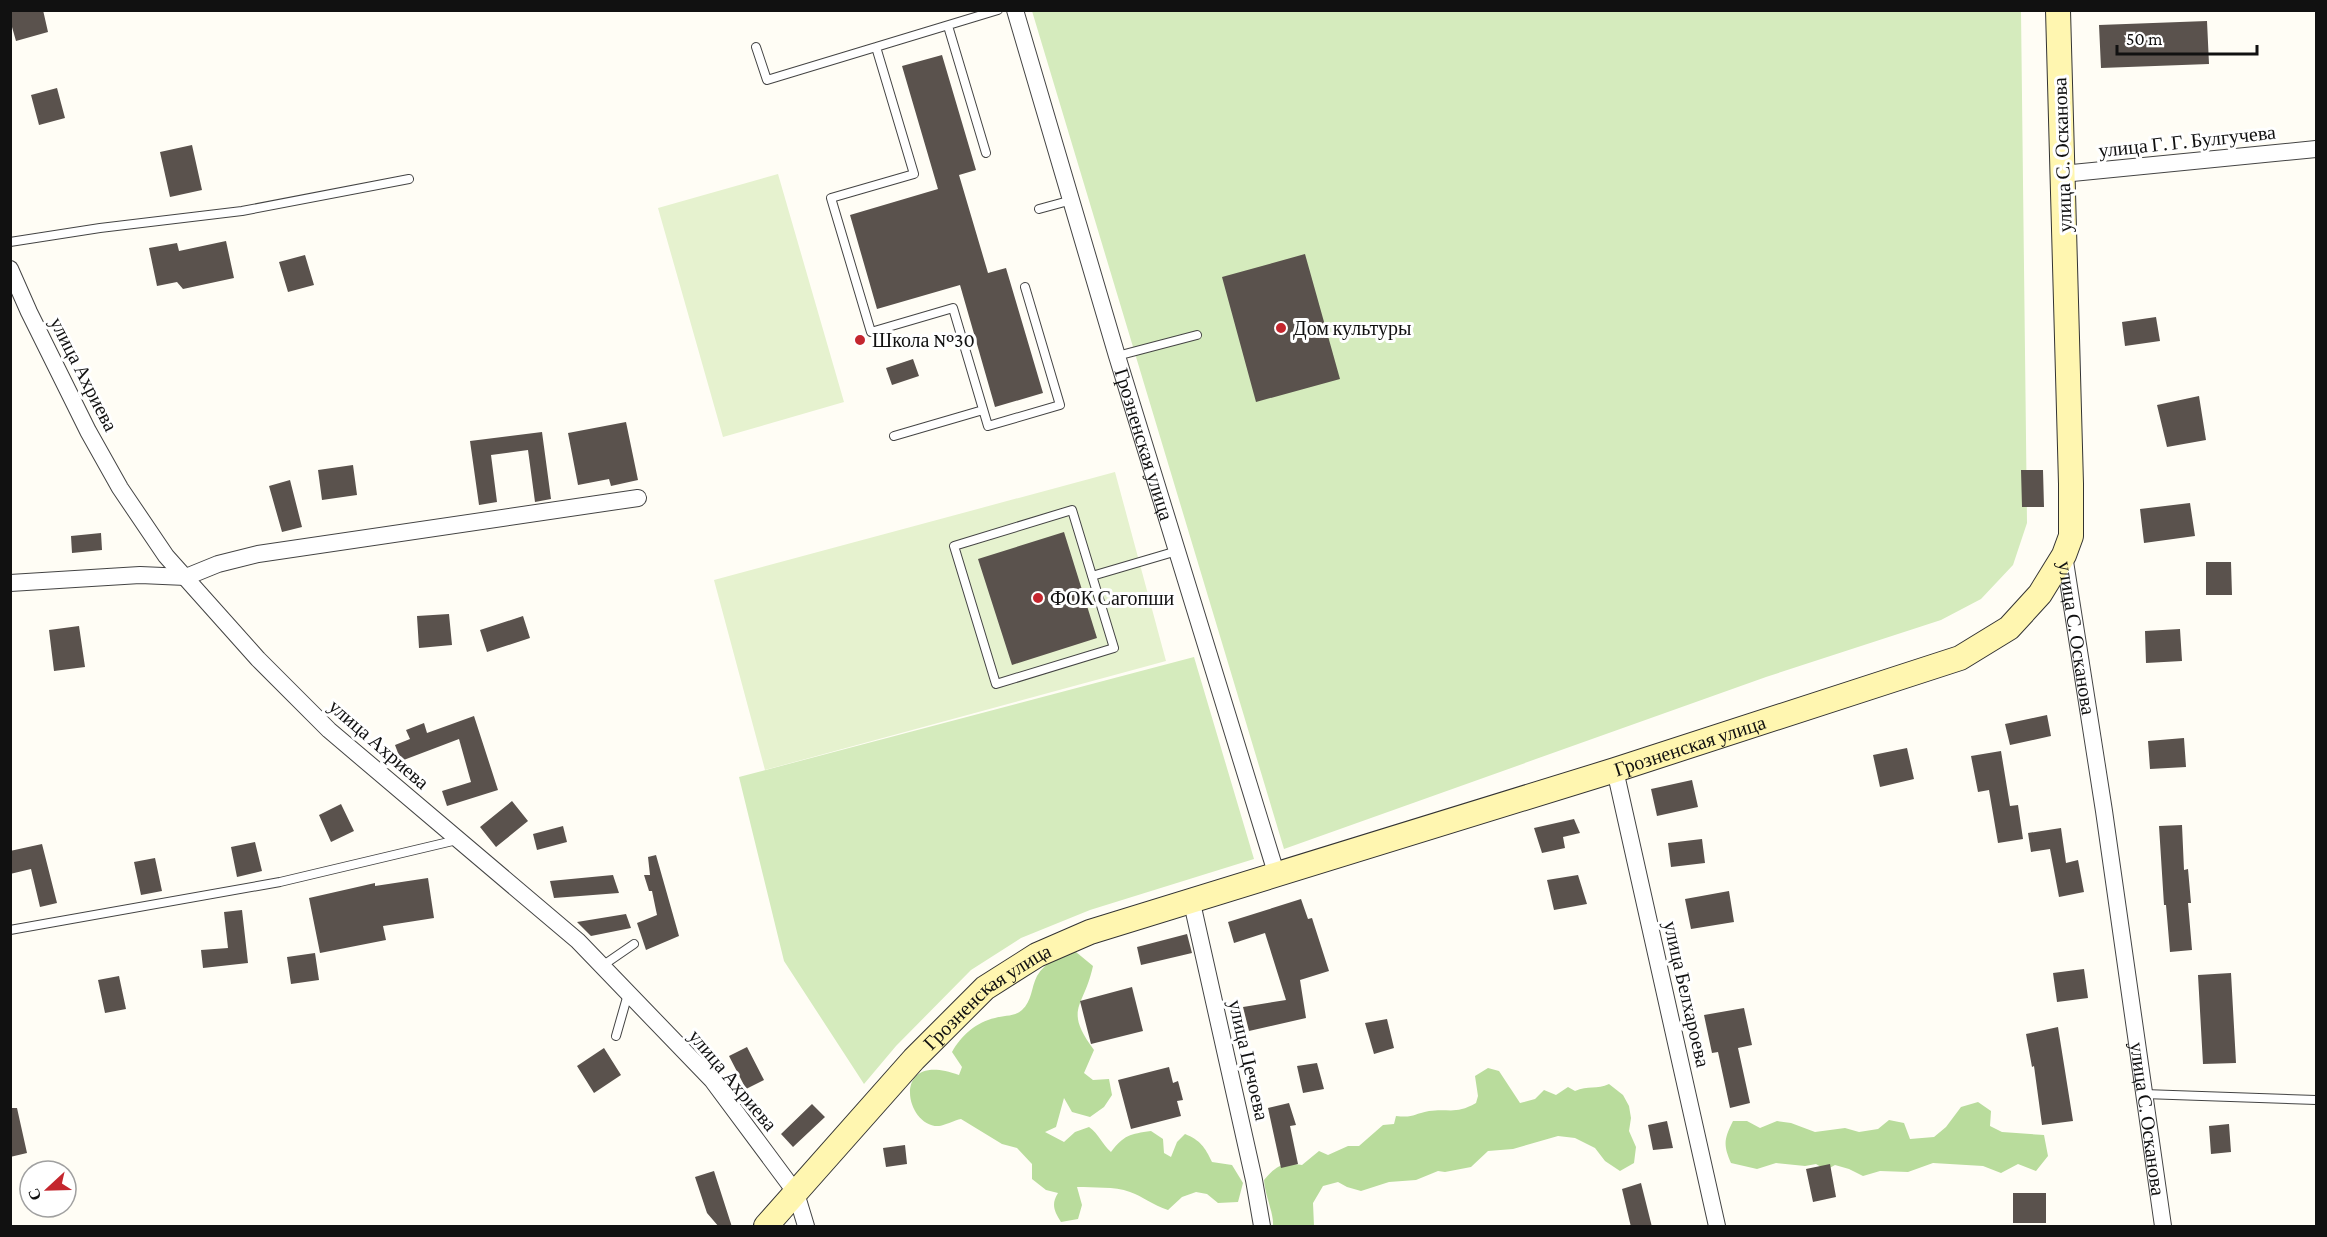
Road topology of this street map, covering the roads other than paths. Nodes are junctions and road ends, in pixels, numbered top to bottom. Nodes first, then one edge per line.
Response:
1 (999, 10) edge
2 (1015, 10) edge
3 (2058, 10) edge
4 (948, 26) junction
5 (756, 47) dead end
6 (876, 47) junction
7 (2316, 149) edge
8 (986, 153) dead end
9 (2062, 174) junction
10 (409, 179) dead end
11 (1072, 200) junction
12 (1039, 209) dead end
13 (10, 242) edge
14 (10, 269) edge
15 (1025, 287) dead end
16 (1197, 335) dead end
17 (1117, 356) junction
18 (983, 410) junction
19 (894, 436) dead end
20 (638, 498) dead end
21 (1177, 551) junction
22 (2064, 555) junction
23 (1092, 576) junction
24 (186, 577) junction
25 (10, 583) edge
26 (1615, 770) junction
27 (458, 840) junction
28 (1277, 876) junction
29 (1192, 903) junction
30 (10, 930) edge
31 (634, 944) dead end
32 (602, 966) junction
33 (628, 994) junction
34 (616, 1036) dead end
35 (2144, 1094) junction
36 (2316, 1100) edge
37 (796, 1193) junction
38 (766, 1227) edge
39 (806, 1227) edge
40 (1262, 1227) edge
41 (1717, 1227) edge
42 (2163, 1227) edge

1 - 4 lane
2 - 11 street, Грозненская улица
3 - 9 street, улица С. Осканова
4 - 6 lane
4 - 8 lane
5 - 6 lane
6 - 18 lane
7 - 9 street, улица Г. Г. Булгучева
9 - 22 street, улица С. Осканова
10 - 13 lane
11 - 12 lane
11 - 17 street, Грозненская улица
14 - 24 street, улица Ахриева
15 - 18 lane
16 - 17 lane
17 - 21 street, Грозненская улица
18 - 19 lane
20 - 24 street
21 - 23 lane
21 - 28 street, Грозненская улица
22 - 26 street, Грозненская улица
22 - 35 street, улица С. Осканова
23 - 23 lane
24 - 25 street
24 - 27 street, улица Ахриева
26 - 28 street, Грозненская улица
26 - 41 street, улица Белхароева
27 - 30 lane
27 - 32 street, улица Ахриева
28 - 29 street, Грозненская улица
29 - 37 street, Грозненская улица
29 - 40 street, улица Цечоева
31 - 32 lane
32 - 33 street, улица Ахриева
33 - 34 lane
33 - 37 street, улица Ахриева
35 - 36 lane
35 - 42 street, улица С. Осканова
37 - 38 street, Грозненская улица
37 - 39 street

